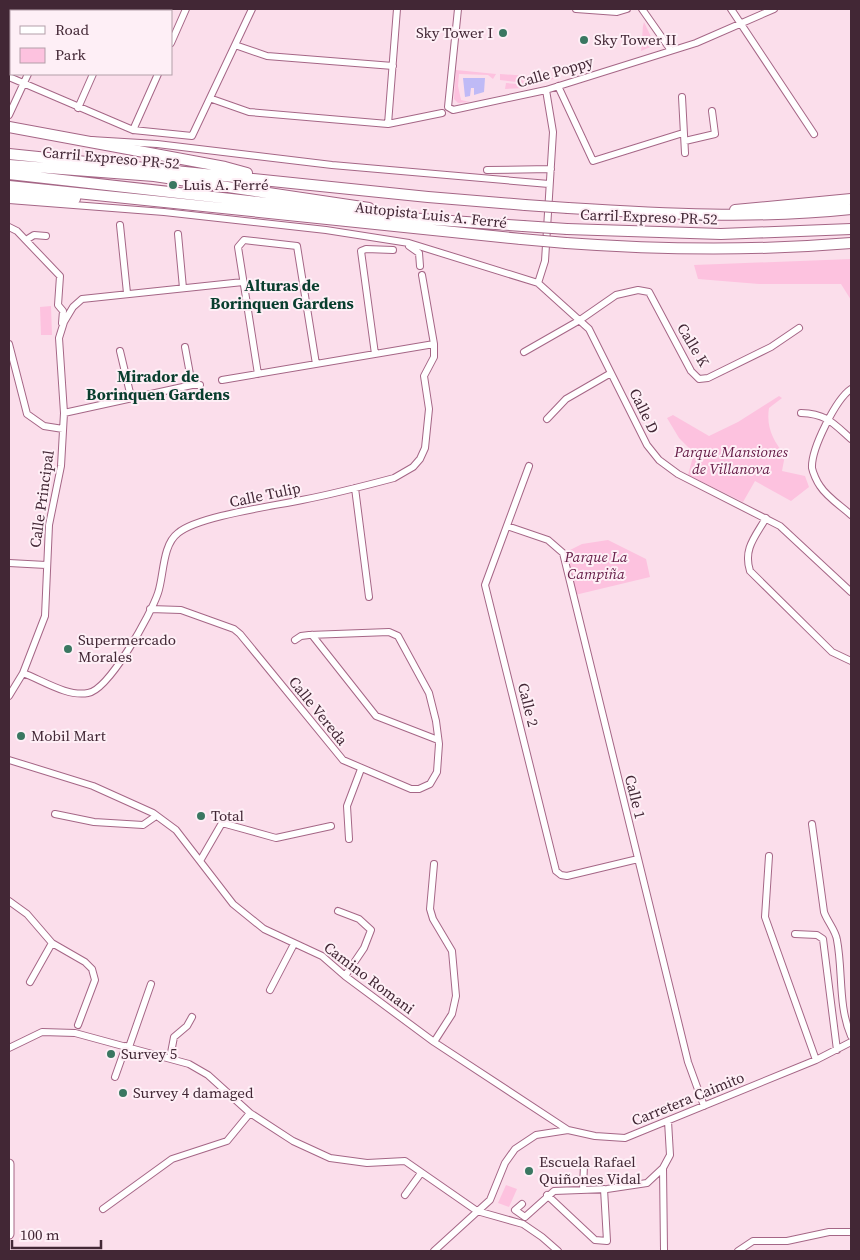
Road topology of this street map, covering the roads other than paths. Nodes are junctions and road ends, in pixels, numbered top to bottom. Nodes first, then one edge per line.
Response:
1 (186, 9) edge
2 (252, 9) edge
3 (397, 9) edge
4 (458, 9) edge
5 (576, 9) edge
6 (627, 9) edge
7 (642, 9) edge
8 (731, 9) edge
9 (774, 9) edge
10 (740, 22) junction
11 (172, 41) edge
12 (235, 45) junction
13 (670, 49) junction
14 (393, 66) junction
15 (28, 75) edge
16 (93, 75) edge
17 (158, 75) edge
18 (9, 77) edge
19 (24, 83) junction
20 (558, 86) junction
21 (546, 90) junction
22 (682, 97) dead end
23 (212, 99) junction
24 (78, 108) junction
25 (712, 111) dead end
26 (442, 113) dead end
27 (9, 115) edge
28 (388, 124) junction
29 (9, 127) edge
30 (133, 130) junction
31 (683, 133) junction
32 (814, 134) dead end
33 (84, 140) junction
34 (685, 141) junction
35 (685, 153) dead end
36 (9, 154) edge
37 (9, 166) edge
38 (550, 169) junction
39 (487, 170) dead end
40 (9, 174) edge
41 (270, 180) junction
42 (549, 184) junction
43 (9, 186) edge
44 (9, 195) edge
45 (125, 198) junction
46 (851, 199) edge
47 (9, 200) edge
48 (851, 209) edge
49 (709, 215) junction
50 (447, 220) junction
51 (120, 225) dead end
52 (9, 227) edge
53 (851, 228) edge
54 (178, 234) dead end
55 (46, 236) dead end
56 (26, 240) junction
57 (851, 242) edge
58 (404, 243) junction
59 (393, 250) dead end
60 (420, 266) dead end
61 (422, 275) dead end
62 (243, 282) junction
63 (538, 283) junction
64 (184, 288) junction
65 (127, 293) junction
66 (580, 320) junction
67 (799, 328) dead end
68 (62, 329) junction
69 (9, 344) edge
70 (434, 344) junction
71 (185, 347) dead end
72 (120, 351) dead end
73 (524, 352) dead end
74 (375, 354) junction
75 (10, 357) edge
76 (316, 364) junction
77 (611, 373) junction
78 (258, 374) junction
79 (222, 380) dead end
80 (192, 385) junction
81 (200, 386) dead end
82 (851, 389) edge
83 (131, 397) junction
84 (64, 413) junction
85 (801, 413) dead end
86 (548, 419) dead end
87 (829, 419) junction
88 (63, 429) junction
89 (851, 440) edge
90 (529, 466) dead end
91 (355, 488) junction
92 (851, 516) edge
93 (766, 518) junction
94 (508, 526) junction
95 (9, 563) edge
96 (46, 565) junction
97 (851, 592) edge
98 (369, 597) dead end
99 (150, 609) junction
100 (312, 635) junction
101 (295, 640) dead end
102 (851, 660) edge
103 (23, 673) junction
104 (9, 696) edge
105 (438, 740) junction
106 (9, 760) edge
107 (362, 769) junction
108 (55, 814) dead end
109 (156, 816) junction
110 (812, 824) dead end
111 (331, 826) dead end
112 (349, 839) dead end
113 (769, 856) dead end
114 (638, 858) junction
115 (200, 861) junction
116 (434, 864) dead end
117 (9, 902) edge
118 (338, 910) dead end
119 (795, 934) dead end
120 (52, 943) junction
121 (294, 944) junction
122 (345, 976) junction
123 (30, 982) dead end
124 (150, 984) dead end
125 (270, 990) dead end
126 (192, 1017) dead end
127 (78, 1025) dead end
128 (851, 1036) edge
129 (434, 1042) junction
130 (851, 1042) edge
131 (127, 1046) junction
132 (9, 1048) edge
133 (837, 1050) junction
134 (170, 1058) junction
135 (816, 1060) junction
136 (115, 1077) dead end
137 (704, 1106) junction
138 (250, 1113) junction
139 (668, 1121) junction
140 (568, 1130) junction
141 (9, 1164) edge
142 (584, 1164) dead end
143 (663, 1168) junction
144 (421, 1172) junction
145 (604, 1189) junction
146 (583, 1190) junction
147 (405, 1195) dead end
148 (548, 1196) junction
149 (522, 1204) dead end
150 (103, 1209) dead end
151 (477, 1211) junction
152 (851, 1232) edge
153 (9, 1234) edge
154 (664, 1250) dead end
155 (434, 1251) edge
156 (558, 1251) edge
157 (738, 1251) edge

1 - 11 street
2 - 12 street
3 - 14 street
4 - 21 street, Calle Poppy
5 - 6 street
7 - 13 street
8 - 10 street
9 - 10 street, Calle Poppy
10 - 13 street, Calle Poppy
10 - 32 street
12 - 14 street
12 - 23 street
13 - 20 street, Calle Poppy
14 - 28 street
15 - 19 street
16 - 24 street
17 - 30 street
18 - 19 street
19 - 24 street
19 - 27 street
20 - 21 street, Calle Poppy
20 - 31 street
21 - 38 street
22 - 31 street
23 - 28 street
23 - 30 street
24 - 30 street
25 - 34 street
26 - 28 street
29 - 33 highway
31 - 34 street
33 - 41 highway
33 - 42 street
34 - 35 street
36 - 41 highway, Autopista Luis A. Ferré
37 - 50 highway, Carril Expreso PR-52
38 - 39 street
38 - 42 street
40 - 50 highway, Carril Expreso PR-52
41 - 49 highway, Autopista Luis A. Ferré, bridge
42 - 63 street
43 - 45 highway, Autopista Luis A. Ferré
44 - 45 highway
45 - 57 highway, Autopista Luis A. Ferré, bridge
46 - 49 highway
47 - 58 street
48 - 49 highway, Autopista Luis A. Ferré
50 - 53 highway, Carril Expreso PR-52, bridge
51 - 65 street
52 - 56 street
54 - 64 street
55 - 56 street
56 - 68 street
58 - 60 street
58 - 63 street
59 - 74 street
61 - 70 street, Calle Tulip
62 - 64 street
62 - 76 street
62 - 78 street
63 - 66 street, Calle D
64 - 65 street
65 - 68 street, Calle Principal
66 - 67 street, Calle K
66 - 73 street
66 - 77 street, Calle D
68 - 84 street, Calle Principal
69 - 75 street
70 - 74 street
70 - 91 street, Calle Tulip
71 - 80 street
72 - 83 street
74 - 76 street
75 - 88 street
76 - 78 street
77 - 86 street
77 - 93 street, Calle D
78 - 79 street
80 - 81 street
80 - 83 street
82 - 87 street
83 - 84 street
84 - 88 street, Calle Principal
85 - 87 street
87 - 89 street
87 - 92 street
88 - 96 street, Calle Principal
90 - 94 street, Calle 2
91 - 98 street
91 - 99 street, Calle Tulip
93 - 97 street, Calle D
93 - 102 street
94 - 114 street, Calle 1
94 - 114 street, Calle 2
95 - 96 street
96 - 103 street, Calle Principal
99 - 103 street, Calle Tulip
99 - 107 street, Calle Vereda
100 - 101 street, Calle Vereda
100 - 105 street
100 - 105 street, Calle Vereda
103 - 104 street, Calle Principal
105 - 107 street, Calle Vereda
106 - 109 street, Camino Romani
107 - 112 street
108 - 109 street
109 - 115 street, Camino Romani
110 - 128 street
111 - 115 street
113 - 135 street
114 - 137 street, Calle 1
115 - 121 street, Camino Romani
116 - 129 street
117 - 120 street
118 - 122 street
119 - 133 street
120 - 123 street
120 - 127 street
121 - 122 street, Camino Romani
121 - 125 street
122 - 129 street, Camino Romani
124 - 131 street
126 - 134 street
129 - 140 street, Camino Romani
130 - 133 street, Carretera Caimito
131 - 132 street
131 - 134 street
131 - 136 street
133 - 135 street, Carretera Caimito
134 - 138 street
135 - 137 street, Carretera Caimito
137 - 139 street, Carretera Caimito
138 - 144 street
138 - 150 street
139 - 140 street, Carretera Caimito
139 - 143 street
140 - 151 street, Carretera Caimito
141 - 153 main road
142 - 146 street
143 - 145 street
143 - 154 street
144 - 147 street
144 - 151 street
145 - 146 street
145 - 148 street
146 - 148 street
148 - 149 street
151 - 155 street, Carretera Caimito
151 - 156 street
152 - 157 street

